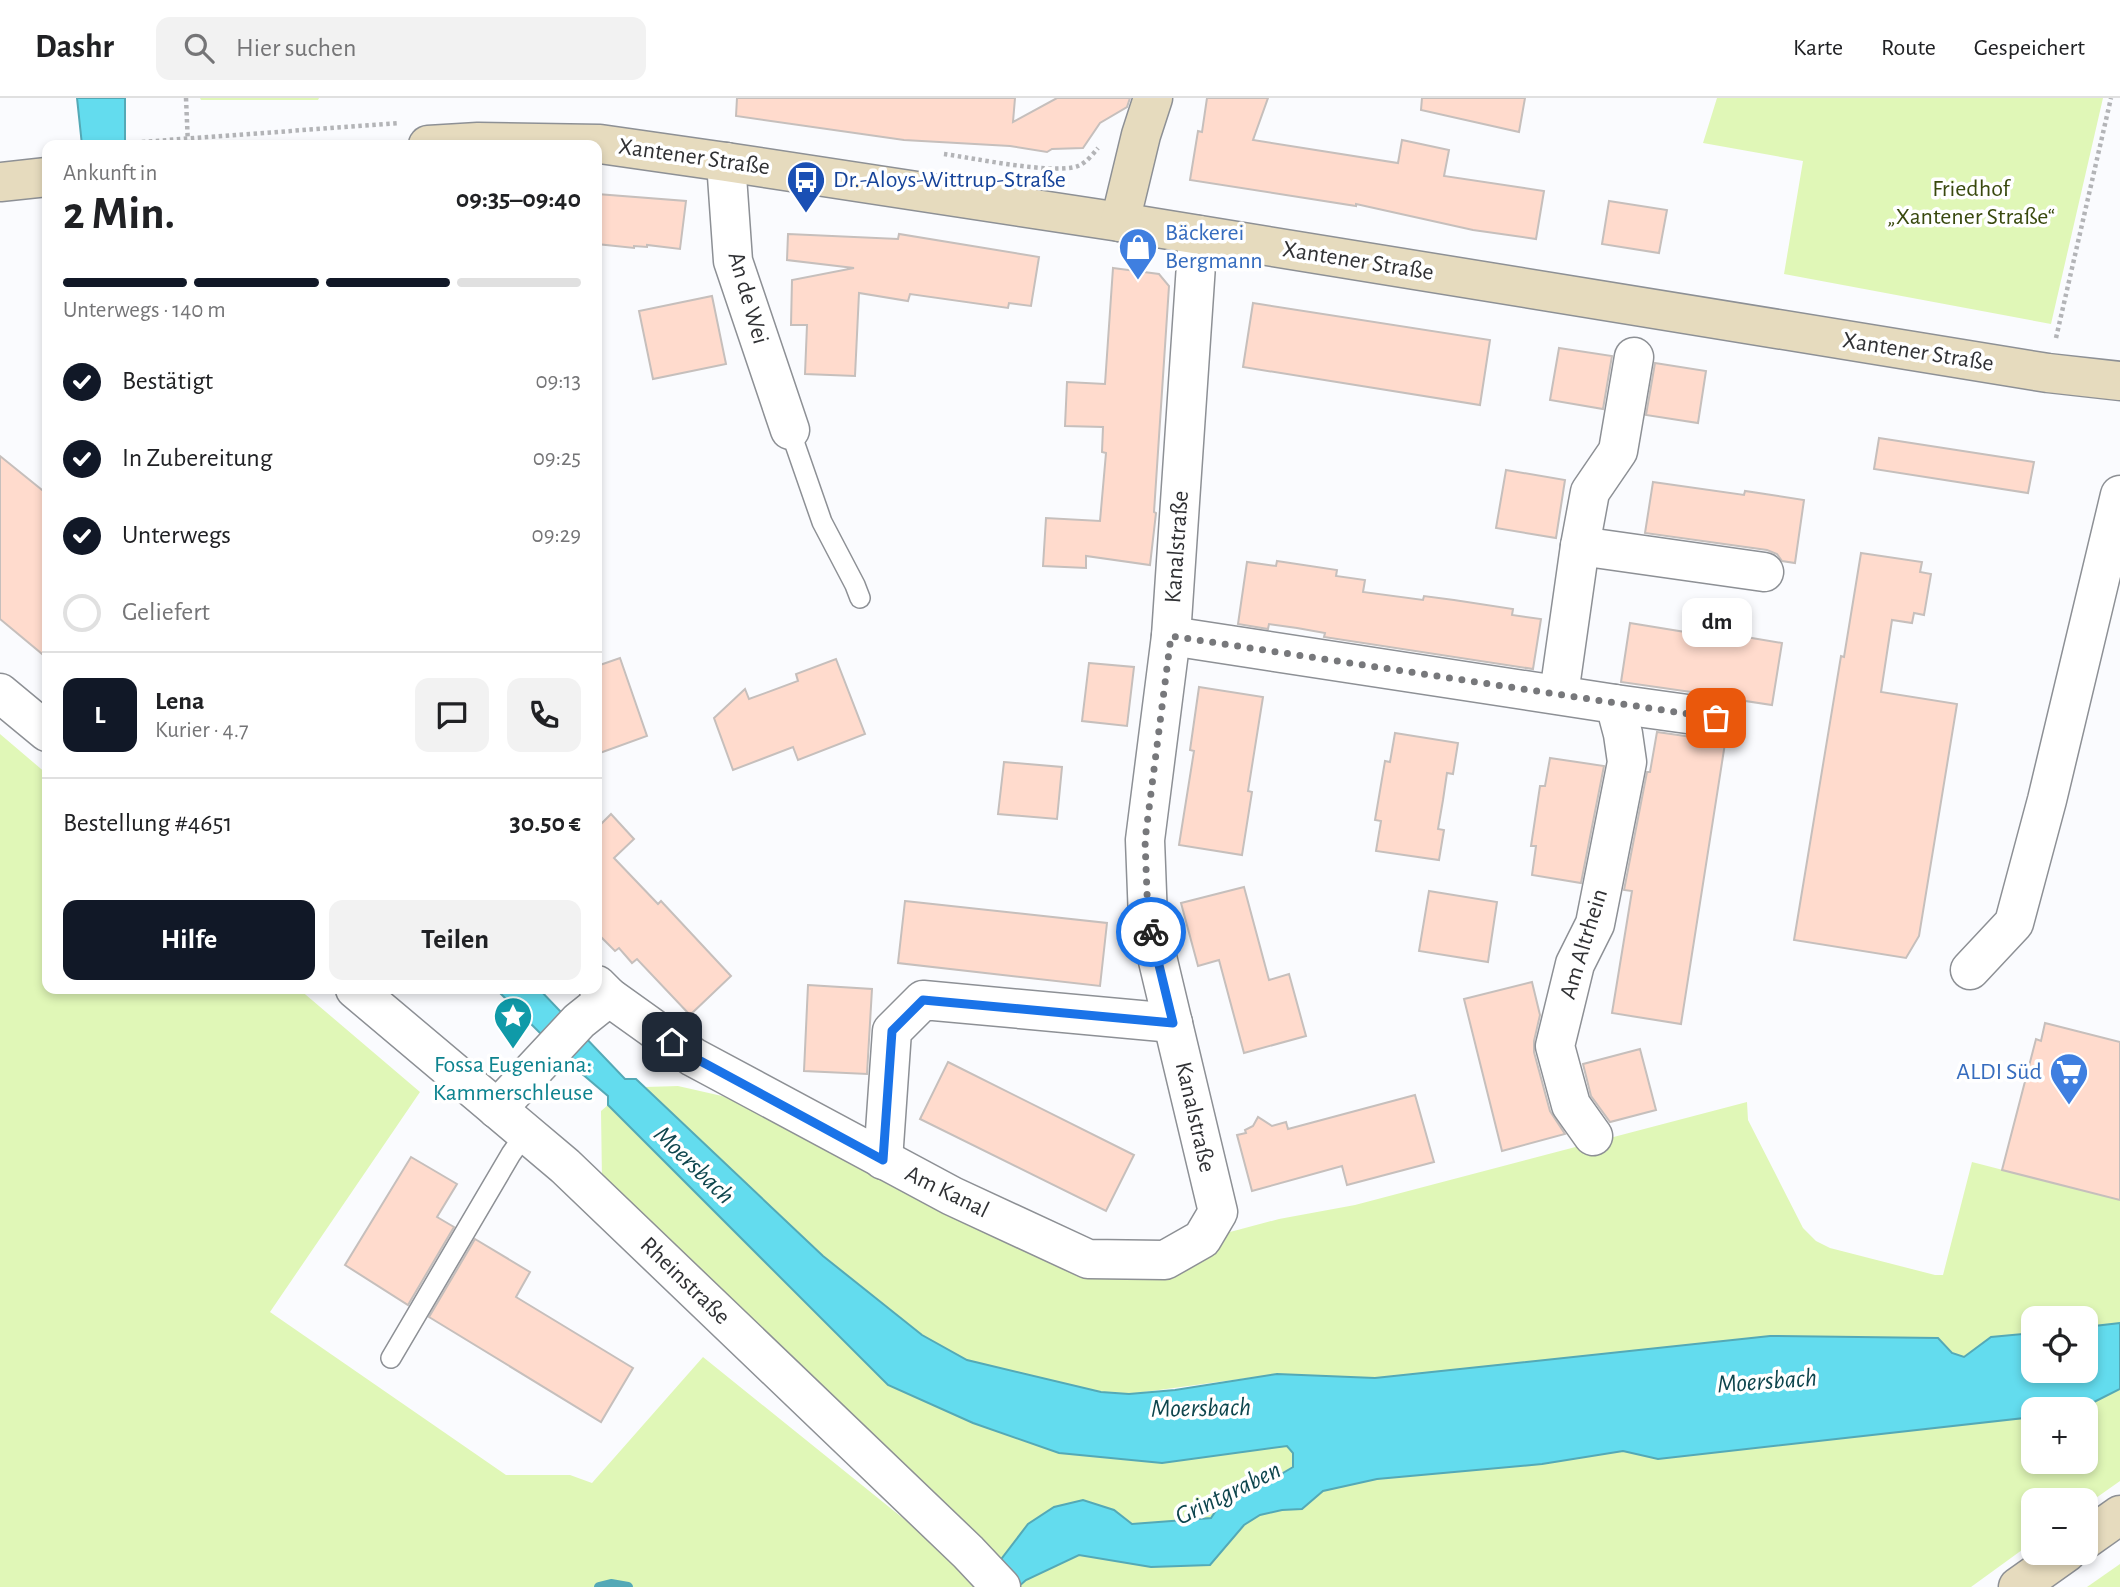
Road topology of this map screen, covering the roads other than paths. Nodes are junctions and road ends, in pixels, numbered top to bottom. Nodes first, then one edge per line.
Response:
1 (1153, 98) edge
2 (602, 144) edge
3 (726, 162) junction
4 (42, 177) edge
5 (0, 182) edge
6 (1120, 222) junction
7 (1198, 235) junction
8 (1634, 357) dead end
9 (2120, 381) edge
10 (790, 430) joint
11 (2120, 495) edge
12 (1580, 546) junction
13 (1764, 572) dead end
14 (860, 598) dead end
15 (1171, 636) junction
16 (0, 693) edge
17 (1559, 694) junction
18 (1615, 704) junction
19 (1716, 718) dead end
20 (42, 728) edge
21 (1970, 970) dead end
22 (603, 991) edge
23 (361, 994) edge
24 (601, 994) edge
25 (1173, 1023) junction
26 (497, 1109) junction
27 (526, 1133) junction
28 (1593, 1136) dead end
29 (883, 1160) junction
30 (1218, 1212) joint
31 (391, 1358) dead end
32 (2120, 1515) edge
33 (2098, 1531) edge
34 (2049, 1565) edge
35 (1002, 1587) edge
36 (2018, 1587) edge

1 - 6 street
2 - 3 street, Xantener Straße
3 - 6 street, Xantener Straße
3 - 10 street, An de Wei
4 - 5 street
6 - 7 street, Xantener Straße
7 - 9 street, Xantener Straße
7 - 15 street, Kanalstraße
8 - 12 street
10 - 14 lane
11 - 21 street
12 - 13 street
12 - 17 street
15 - 17 street
15 - 25 street, Kanalstraße
16 - 20 street
17 - 18 street
18 - 19 street
18 - 28 street, Am Altrhein
22 - 29 street, Am Kanal
23 - 26 street, Rheinstraße
24 - 26 street, Am Kanal
25 - 29 street
25 - 30 street, Kanalstraße
26 - 27 street, Rheinstraße
27 - 31 lane
27 - 35 street, Rheinstraße
29 - 30 street, Am Kanal
32 - 33 street
34 - 36 street

